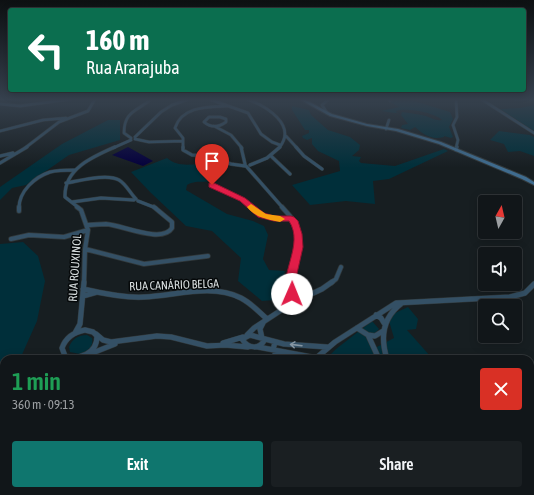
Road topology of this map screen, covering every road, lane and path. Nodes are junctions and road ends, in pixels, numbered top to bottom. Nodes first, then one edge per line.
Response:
1 (40, 122) edge
2 (59, 122) edge
3 (124, 122) edge
4 (151, 122) edge
5 (178, 122) edge
6 (205, 122) edge
7 (254, 122) edge
8 (280, 122) edge
9 (361, 122) edge
10 (388, 122) edge
11 (455, 122) edge
12 (517, 122) edge
13 (223, 124) joint
14 (214, 126) junction
15 (386, 129) junction
16 (225, 130) junction
17 (0, 131) edge
18 (534, 133) edge
19 (286, 136) junction
20 (133, 138) junction
21 (183, 142) junction
22 (280, 145) junction
23 (456, 150) junction
24 (18, 152) junction
25 (0, 156) edge
26 (270, 157) junction
27 (0, 163) edge
28 (247, 165) junction
29 (76, 170) junction
30 (322, 170) dead end
31 (290, 174) dead end
32 (66, 183) junction
33 (534, 184) edge
34 (212, 185) dead end
35 (135, 201) junction
36 (73, 203) junction
37 (19, 211) dead end
38 (291, 219) junction
39 (87, 228) junction
40 (11, 239) dead end
41 (85, 250) junction
42 (95, 253) junction
43 (84, 256) junction
44 (208, 256) dead end
45 (341, 267) dead end
46 (534, 284) edge
47 (83, 289) junction
48 (97, 292) junction
49 (83, 296) junction
50 (404, 302) junction
51 (292, 303) junction
52 (376, 315) junction
53 (265, 321) junction
54 (384, 323) junction
55 (80, 324) junction
56 (359, 326) junction
57 (84, 330) junction
58 (383, 331) junction
59 (75, 333) junction
60 (366, 333) junction
61 (96, 334) junction
62 (245, 336) junction
63 (263, 338) junction
64 (122, 341) junction
65 (275, 342) junction
66 (215, 346) junction
67 (248, 347) junction
68 (258, 347) junction
69 (314, 347) junction
70 (328, 347) junction
71 (273, 350) junction
72 (66, 355) edge
73 (86, 355) joint
74 (277, 355) edge
75 (299, 355) edge
76 (315, 355) edge
77 (319, 355) edge
78 (377, 355) edge
79 (386, 355) edge

1 - 17 street
2 - 24 street
3 - 20 street
4 - 20 street
5 - 21 street
6 - 14 street
7 - 22 street
8 - 19 street
9 - 15 main road
10 - 15 street
11 - 23 street
12 - 18 street
13 - 14 street
13 - 16 street
14 - 16 street
15 - 23 main road
16 - 28 street
19 - 22 street
19 - 30 street
20 - 21 street
20 - 29 street
21 - 28 street
22 - 26 street
23 - 33 main road
24 - 25 street
24 - 27 street
26 - 28 street
26 - 31 street
28 - 38 street
29 - 32 street
29 - 37 street
32 - 35 street
32 - 36 street, RUA ROUXINOL
34 - 38 street
35 - 36 street
35 - 39 street
36 - 39 street, RUA ROUXINOL
38 - 51 street
39 - 40 street
39 - 41 street, RUA ROUXINOL
41 - 42 street
41 - 43 street, RUA ROUXINOL
42 - 43 street
42 - 44 street
43 - 47 street, RUA ROUXINOL
45 - 51 street
46 - 50 street
47 - 48 street, RUA CANÁRIO BELGA
47 - 49 street, RUA ROUXINOL
48 - 49 street, RUA CANÁRIO BELGA
48 - 53 street, RUA CANÁRIO BELGA
49 - 55 street, RUA ROUXINOL
50 - 52 street
50 - 54 street
51 - 53 street
52 - 54 street
52 - 56 street
53 - 62 street
53 - 63 street
54 - 58 street
55 - 57 street
55 - 59 street, RUA ROUXINOL
56 - 60 street
56 - 70 street
57 - 59 street
57 - 61 street
58 - 60 street
58 - 79 street
59 - 72 street
60 - 78 street
61 - 64 street
61 - 73 street
62 - 63 street
62 - 66 street
62 - 67 street
63 - 65 street
63 - 68 street
64 - 66 street
64 - 73 street
69 -> 65 street
65 - 71 street
66 - 67 street
67 - 68 street
68 - 71 street
69 - 70 street
69 - 76 street
70 - 77 street
71 - 74 street
71 - 75 street

